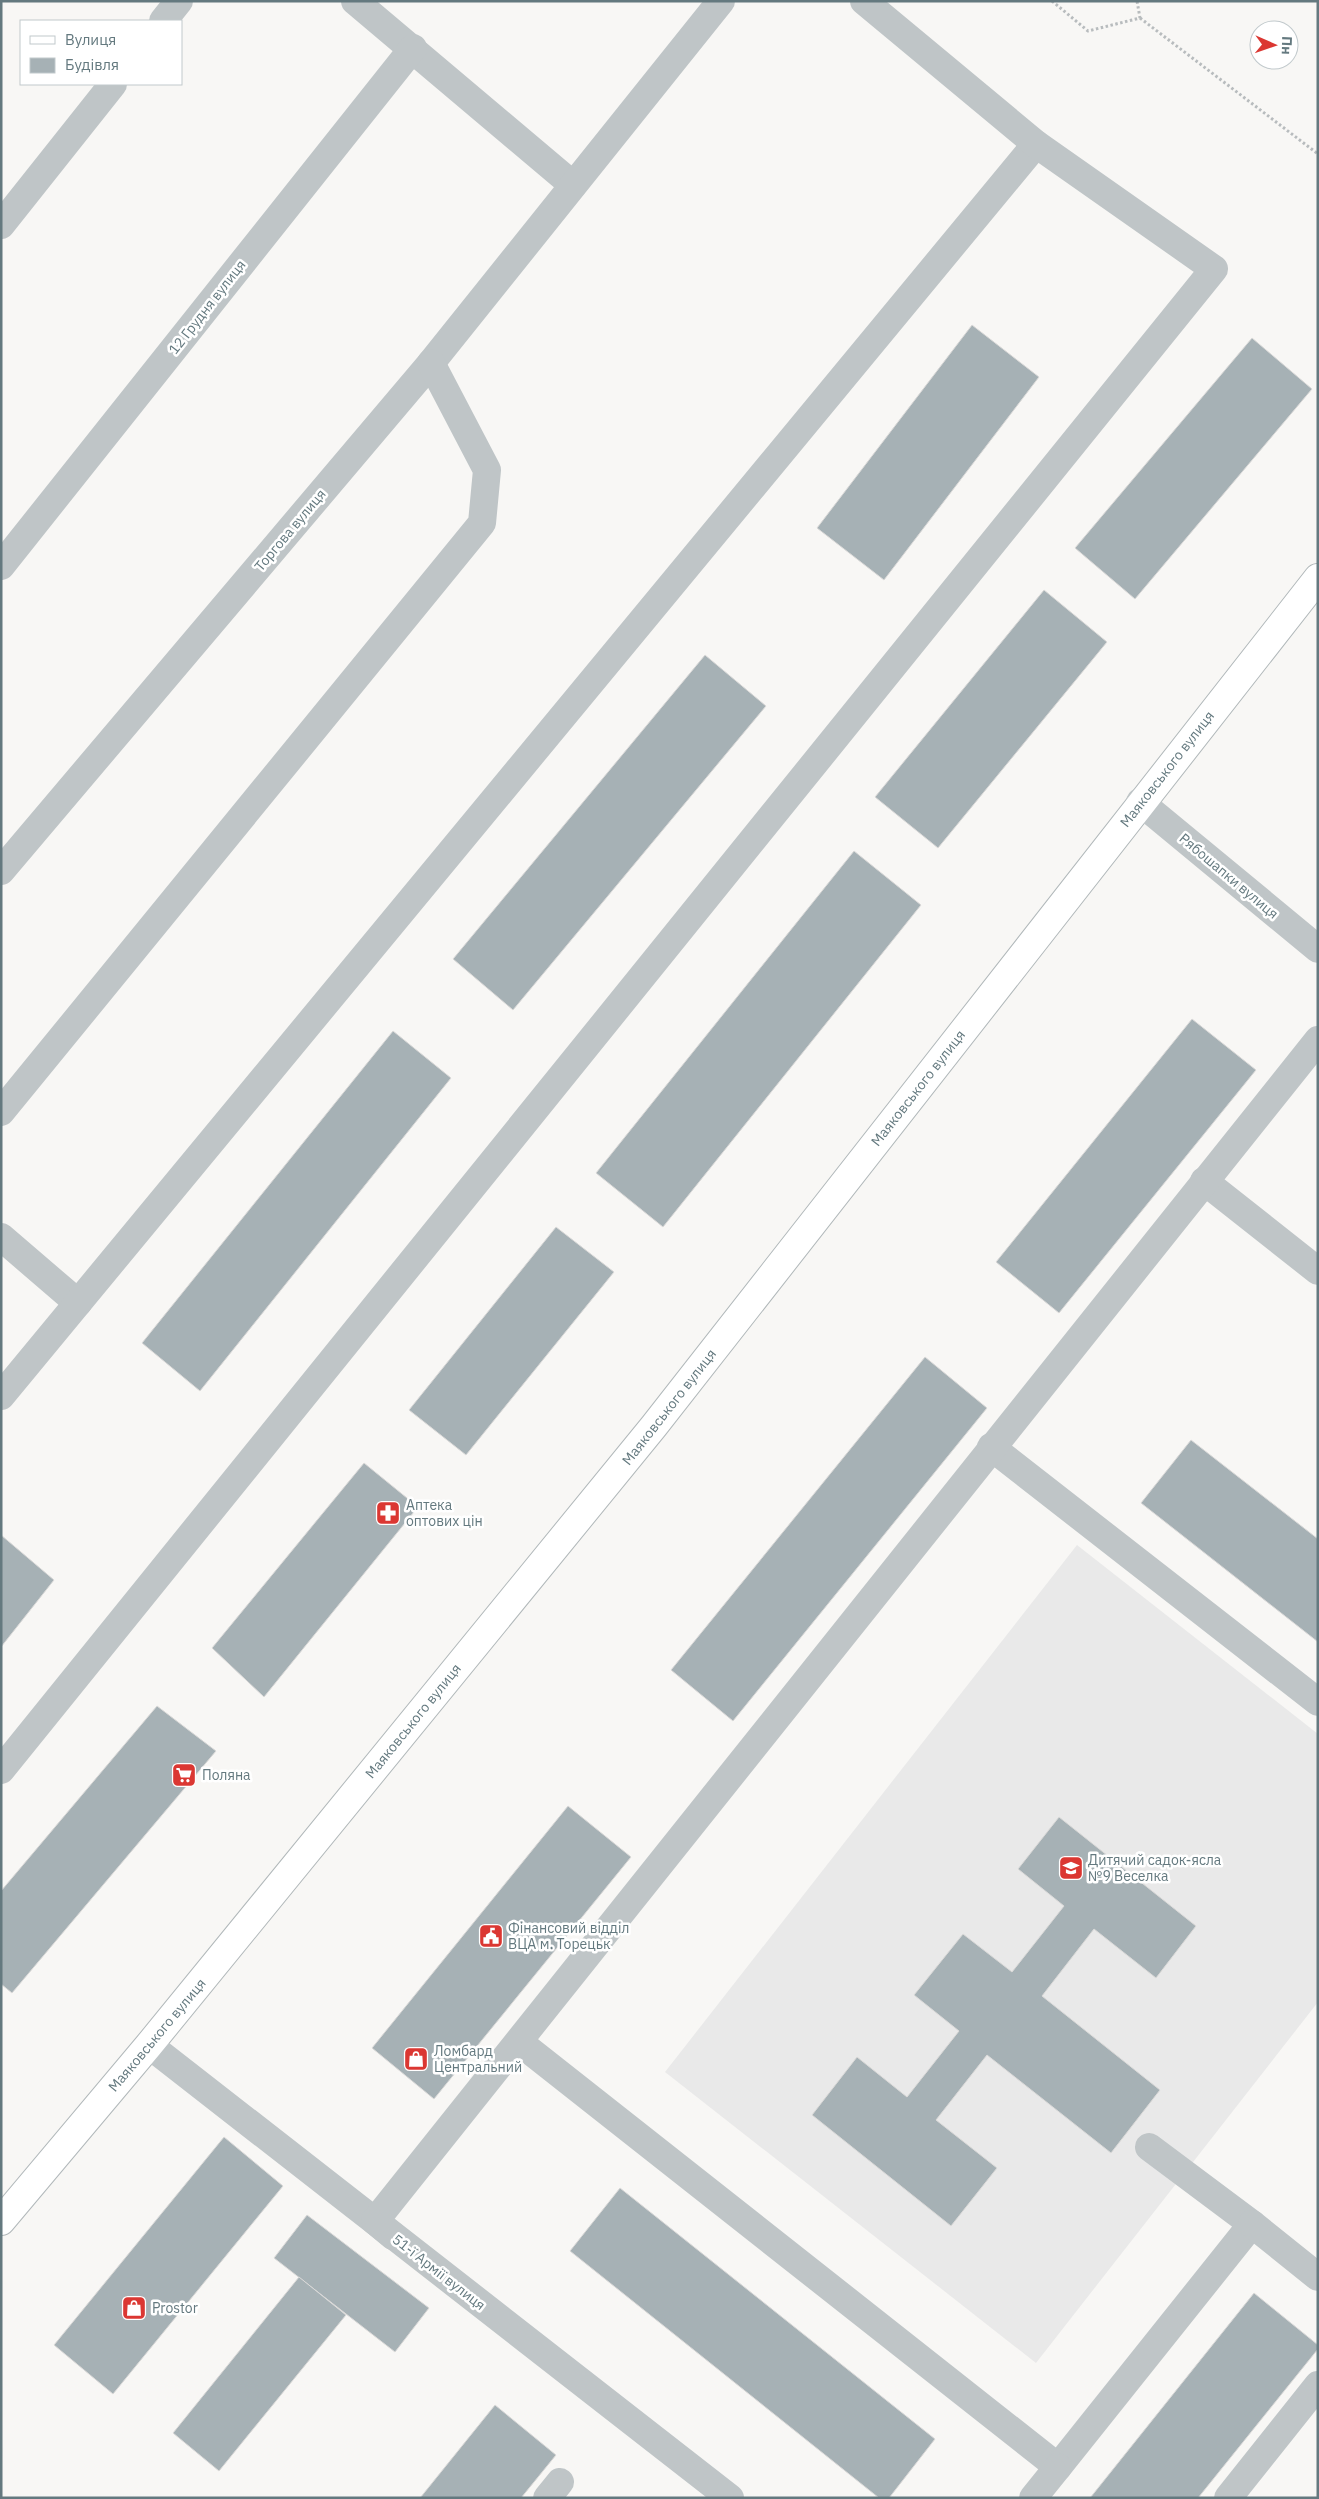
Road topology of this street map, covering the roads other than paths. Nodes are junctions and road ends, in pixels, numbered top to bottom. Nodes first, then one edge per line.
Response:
1 (179, 1) edge
2 (355, 1) edge
3 (721, 1) edge
4 (864, 1) edge
5 (164, 20) edge
6 (413, 48) junction
7 (112, 85) edge
8 (1036, 144) junction
9 (573, 185) junction
10 (1, 225) edge
11 (431, 363) junction
12 (1, 566) edge
13 (1318, 578) edge
14 (1140, 802) junction
15 (1, 871) edge
16 (1318, 949) edge
17 (1318, 1040) edge
18 (1, 1112) edge
19 (1204, 1181) junction
20 (1, 1237) edge
21 (1318, 1271) edge
22 (78, 1304) junction
23 (1, 1396) edge
24 (991, 1447) junction
25 (1318, 1702) edge
26 (1, 1770) edge
27 (519, 2042) junction
28 (149, 2045) junction
29 (1149, 2146) dead end
30 (1, 2222) edge
31 (1252, 2224) junction
32 (384, 2228) junction
33 (1318, 2277) edge
34 (1318, 2384) edge
35 (1058, 2467) junction
36 (730, 2498) edge
37 (1033, 2498) edge
38 (1228, 2498) edge

1 - 5 street
2 - 6 street
3 - 9 street, Торгова вулиця
4 - 8 street
6 - 9 street
6 - 12 street, 12 Грудня вулиця
7 - 10 street
8 - 22 street
8 - 26 street
9 - 11 street, Торгова вулиця
11 - 15 street, Торгова вулиця
11 - 18 street
13 - 14 main road, Маяковського вулиця
14 - 16 street, Рябошапки вулиця
14 - 28 main road, Маяковського вулиця
17 - 19 street
19 - 21 street
19 - 24 street
20 - 22 street
22 - 23 street
24 - 25 street
24 - 27 street
27 - 32 street
27 - 35 street
28 - 30 main road, Маяковського вулиця
28 - 32 street, 51-ї Армії вулиця
29 - 31 street
31 - 33 street
31 - 35 street
32 - 36 street, 51-ї Армії вулиця
34 - 38 street
35 - 37 street

